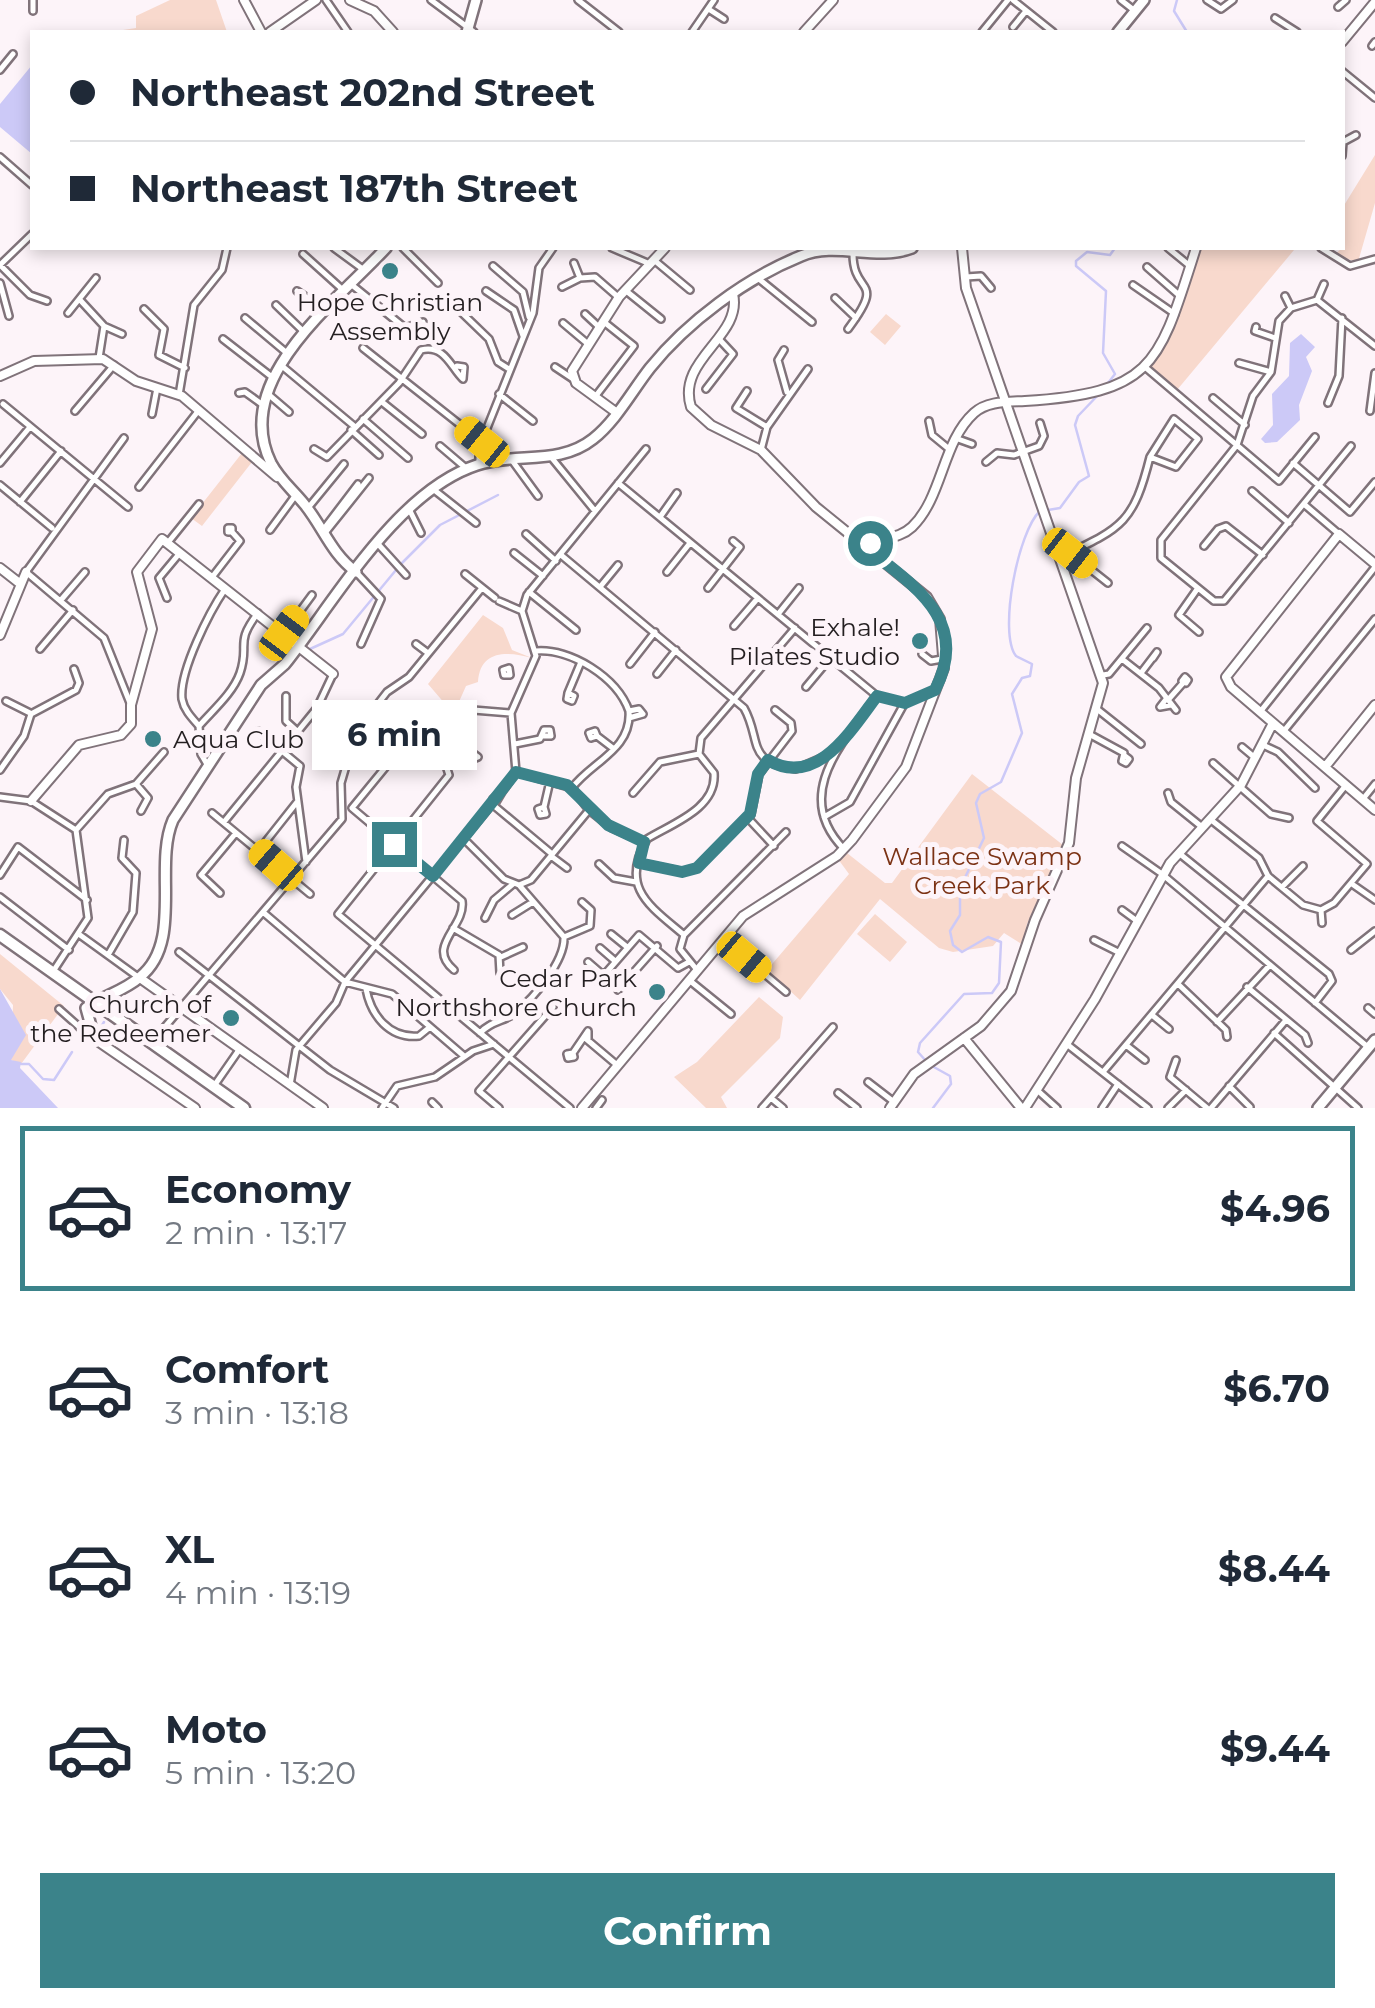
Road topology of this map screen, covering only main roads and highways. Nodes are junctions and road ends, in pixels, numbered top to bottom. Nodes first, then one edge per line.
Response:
1 (476, 0) edge
2 (1144, 0) edge
3 (469, 30) edge
4 (1120, 30) edge
5 (384, 250) edge
6 (904, 250) edge
7 (341, 560) junction
8 (356, 572) junction
9 (342, 590) junction
10 (0, 937) edge
11 (122, 989) junction
12 (112, 998) junction
13 (92, 1005) junction
14 (116, 1017) junction
15 (86, 1033) road end
16 (1372, 1044) edge
17 (234, 1108) edge
18 (244, 1108) edge
19 (1318, 1108) edge

1 - 3 main road
2 - 4 main road
5 - 7 main road
6 - 8 main road
7 - 8 main road
7 - 9 main road
8 - 9 main road
9 - 11 main road
10 - 13 main road
11 - 12 main road
11 - 13 main road
12 - 13 main road
12 - 14 main road
13 - 14 main road
13 - 15 main road
13 - 17 main road
14 - 18 main road
16 - 19 main road

